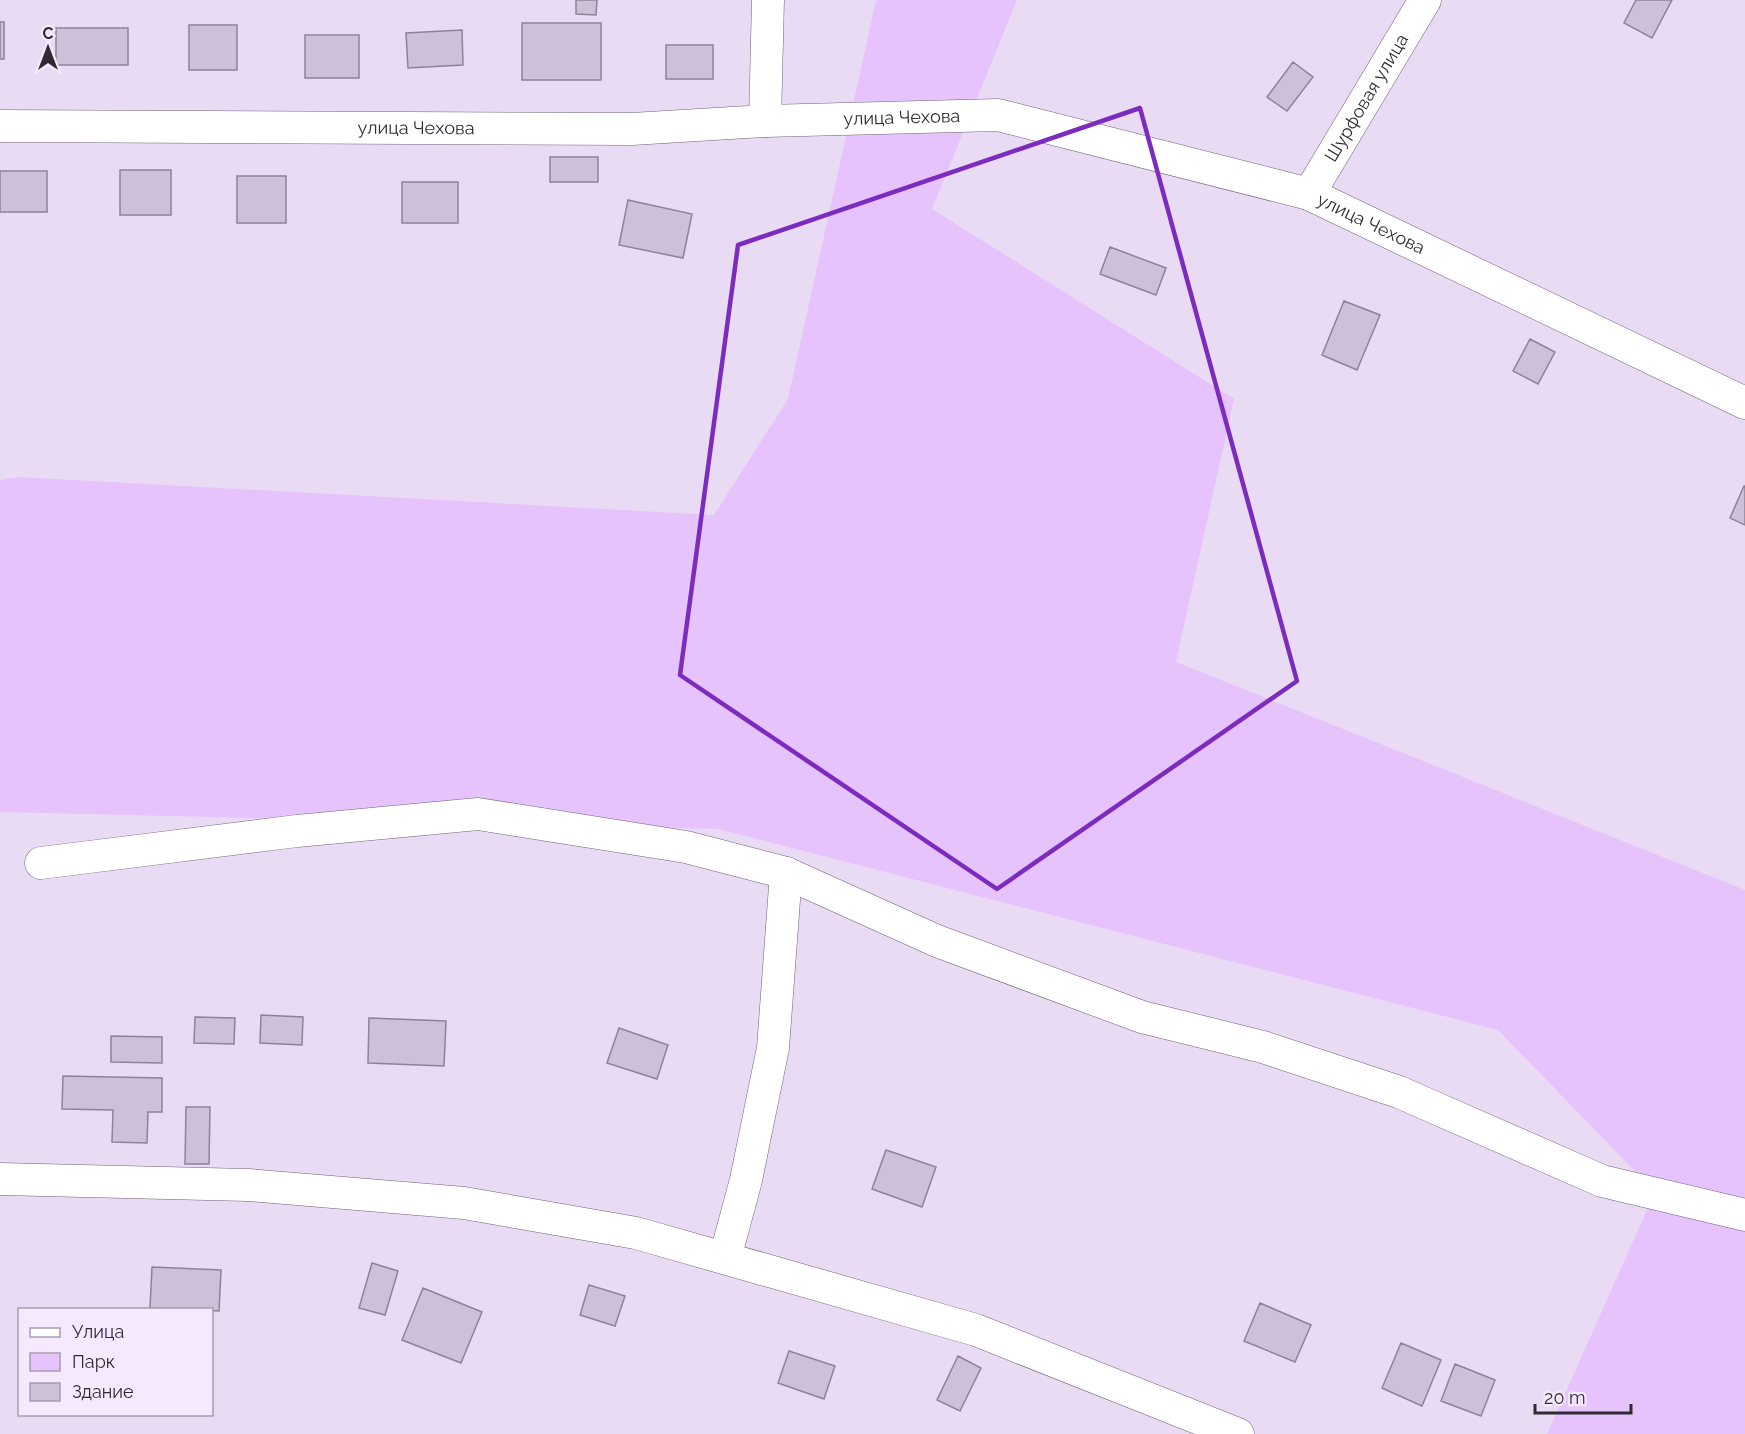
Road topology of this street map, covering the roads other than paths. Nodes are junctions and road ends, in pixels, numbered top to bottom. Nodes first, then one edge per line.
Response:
1 (768, 0) edge
2 (1425, 0) edge
3 (765, 121) junction
4 (0, 126) edge
5 (1309, 194) junction
6 (1745, 403) edge
7 (42, 863) dead end
8 (786, 873) junction
9 (0, 1179) edge
10 (1745, 1215) edge
11 (725, 1258) junction
12 (1238, 1434) edge

1 - 3 street
2 - 5 street, Шурфовая улица
3 - 4 street, улица Чехова
3 - 5 street, улица Чехова
5 - 6 street, улица Чехова
7 - 8 street
8 - 10 street
8 - 11 street
9 - 11 street
11 - 12 street

